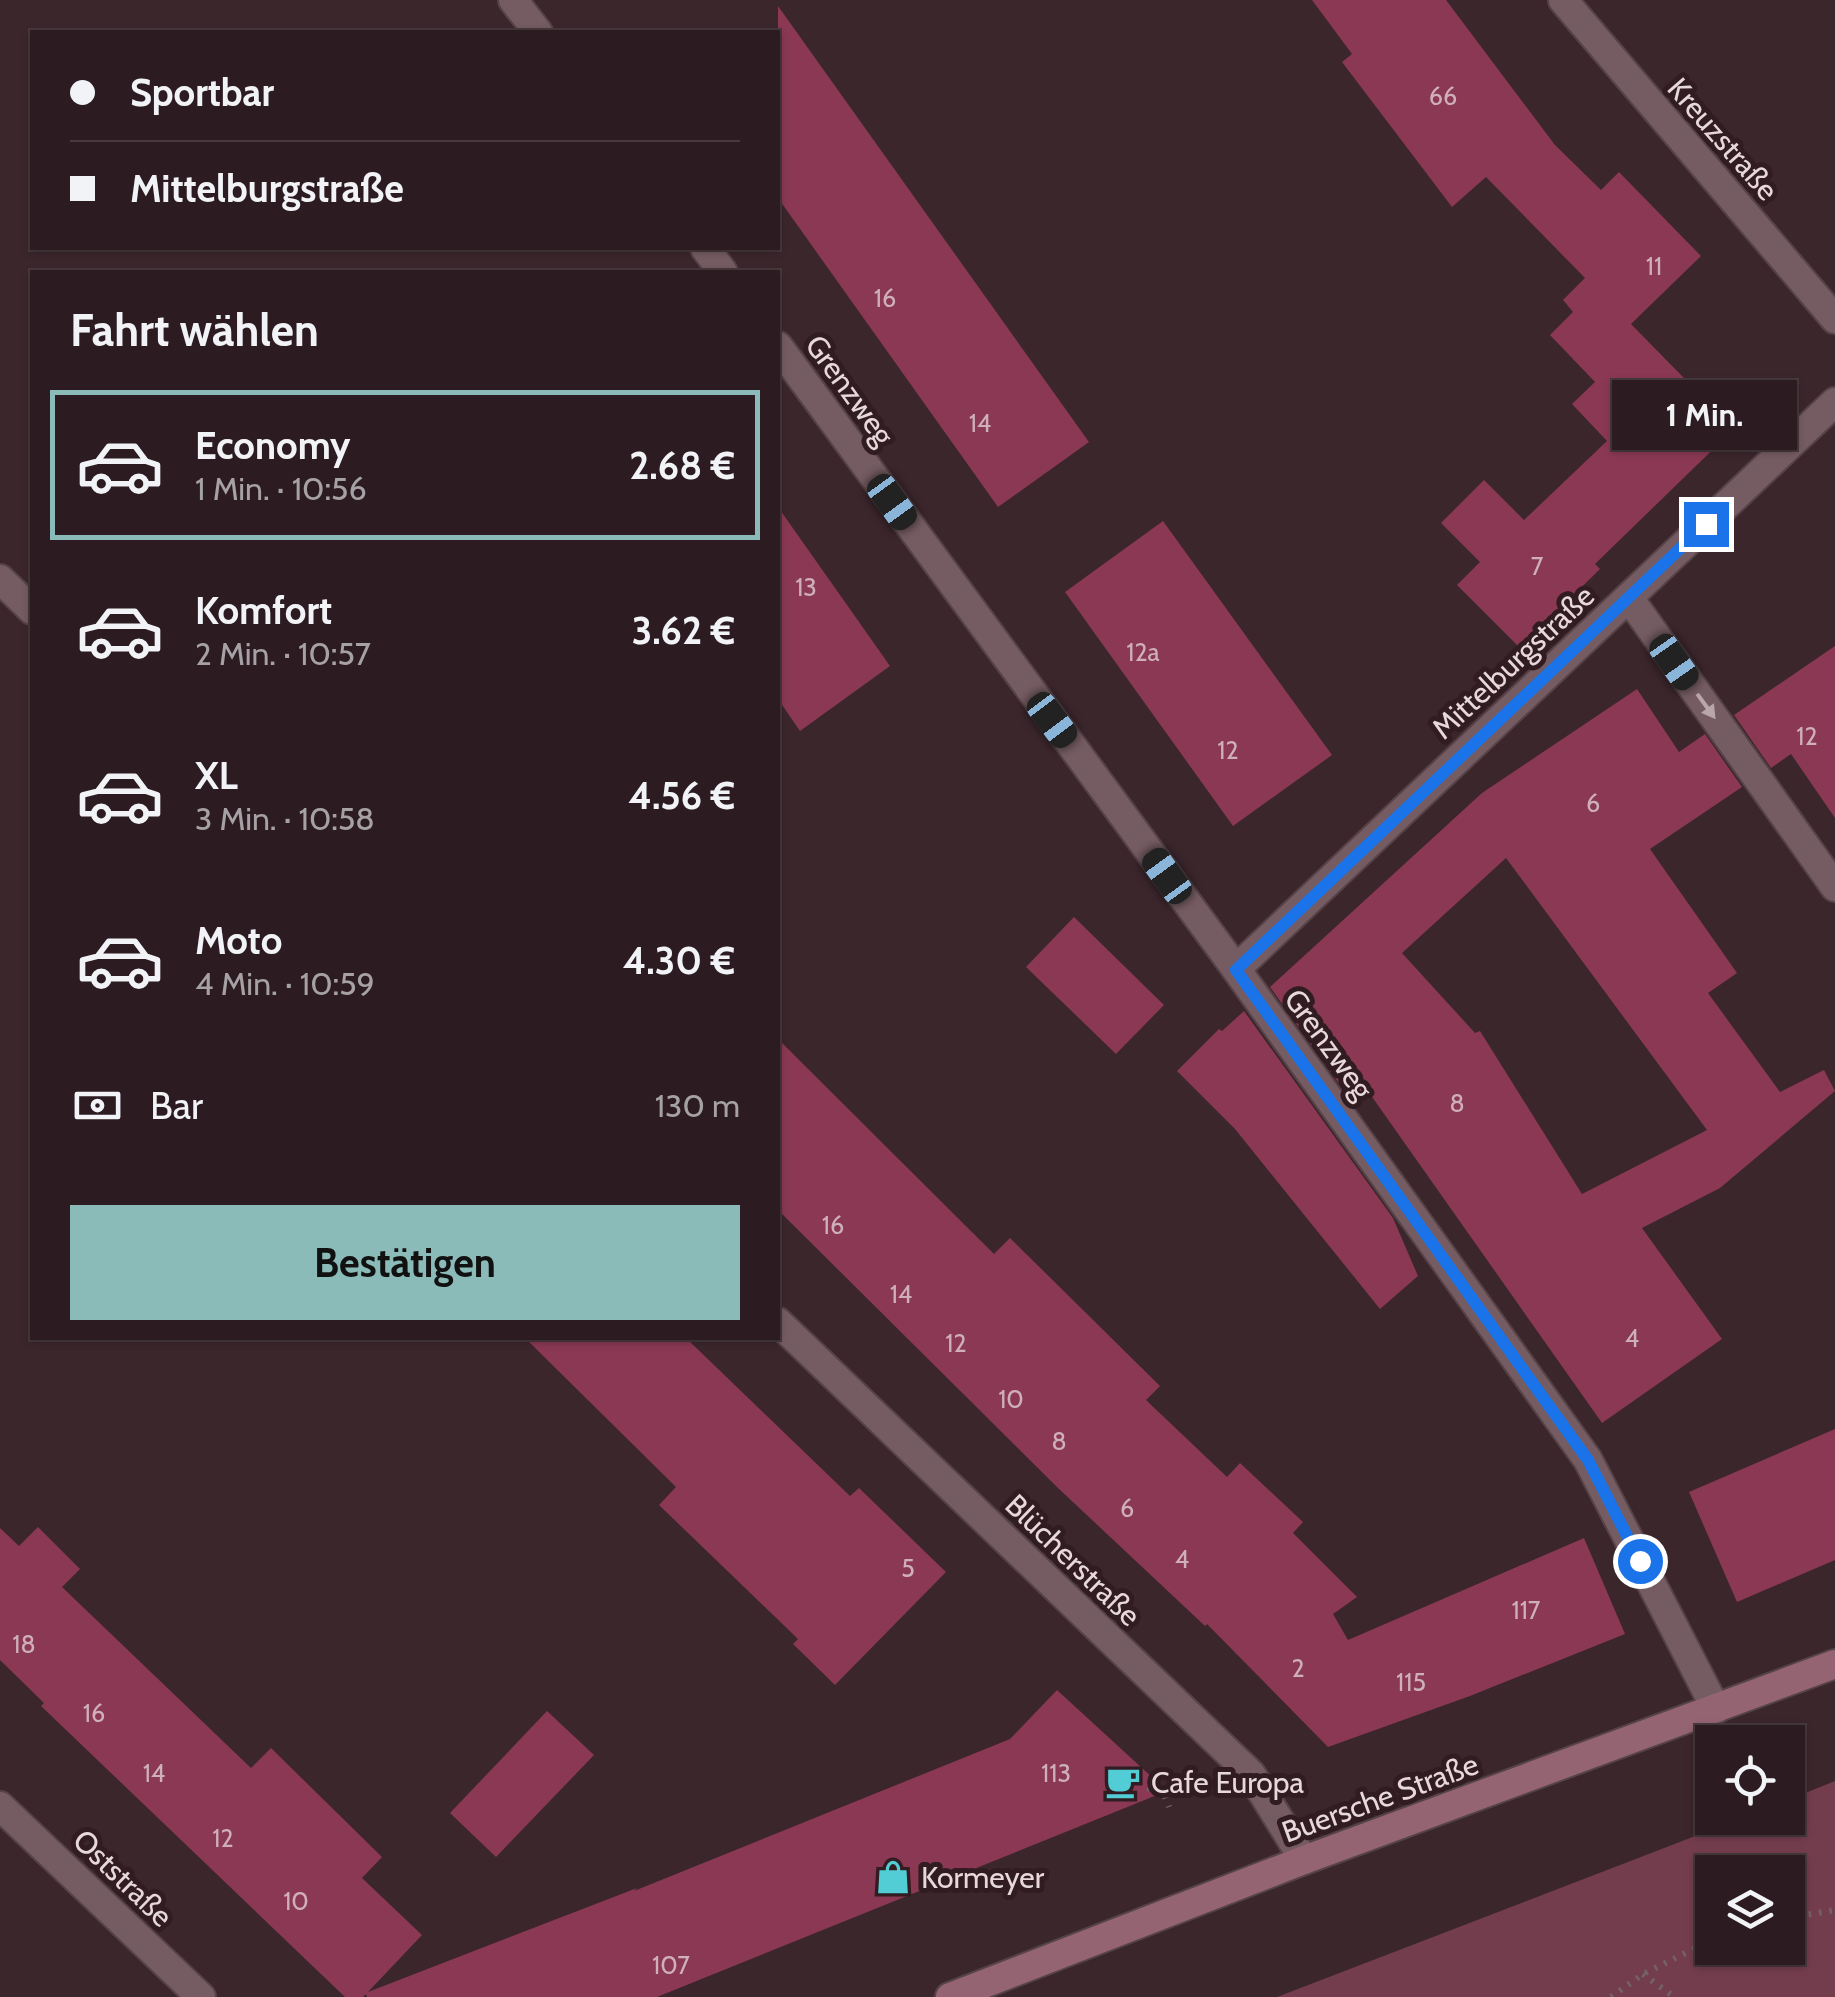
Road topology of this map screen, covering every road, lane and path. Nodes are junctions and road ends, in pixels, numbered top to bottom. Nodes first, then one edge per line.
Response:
1 (512, 0) edge
2 (1564, 0) edge
3 (536, 30) edge
4 (1835, 319) edge
5 (780, 349) edge
6 (1835, 402) edge
7 (0, 579) edge
8 (1628, 598) junction
9 (30, 608) edge
10 (1835, 887) edge
11 (1236, 970) junction
12 (780, 1324) edge
13 (1835, 1664) edge
14 (1716, 1709) junction
15 (1147, 1788) dead end
16 (0, 1806) edge
17 (1169, 1807) dead end
18 (1304, 1860) junction
19 (1835, 1910) edge
20 (1805, 1915) edge
21 (1695, 1948) edge
22 (1643, 1974) junction
23 (201, 1997) edge
24 (950, 1997) edge
25 (1611, 1997) edge
26 (1674, 1997) edge

1 - 3 street
2 - 4 street, Kreuzstraße
5 - 11 street, Grenzweg
6 - 8 street, Mittelburgstraße
7 - 9 street
8 -> 10 street
8 - 11 street, Mittelburgstraße
11 - 14 street, Grenzweg
12 - 18 street, Blücherstraße
13 - 14 main road, Buersche Straße
14 - 18 main road, Buersche Straße
15 - 17 path
16 - 23 street, Oststraße
18 - 24 main road, Buersche Straße
19 - 20 path
21 - 22 path
22 - 25 path
22 - 26 path

